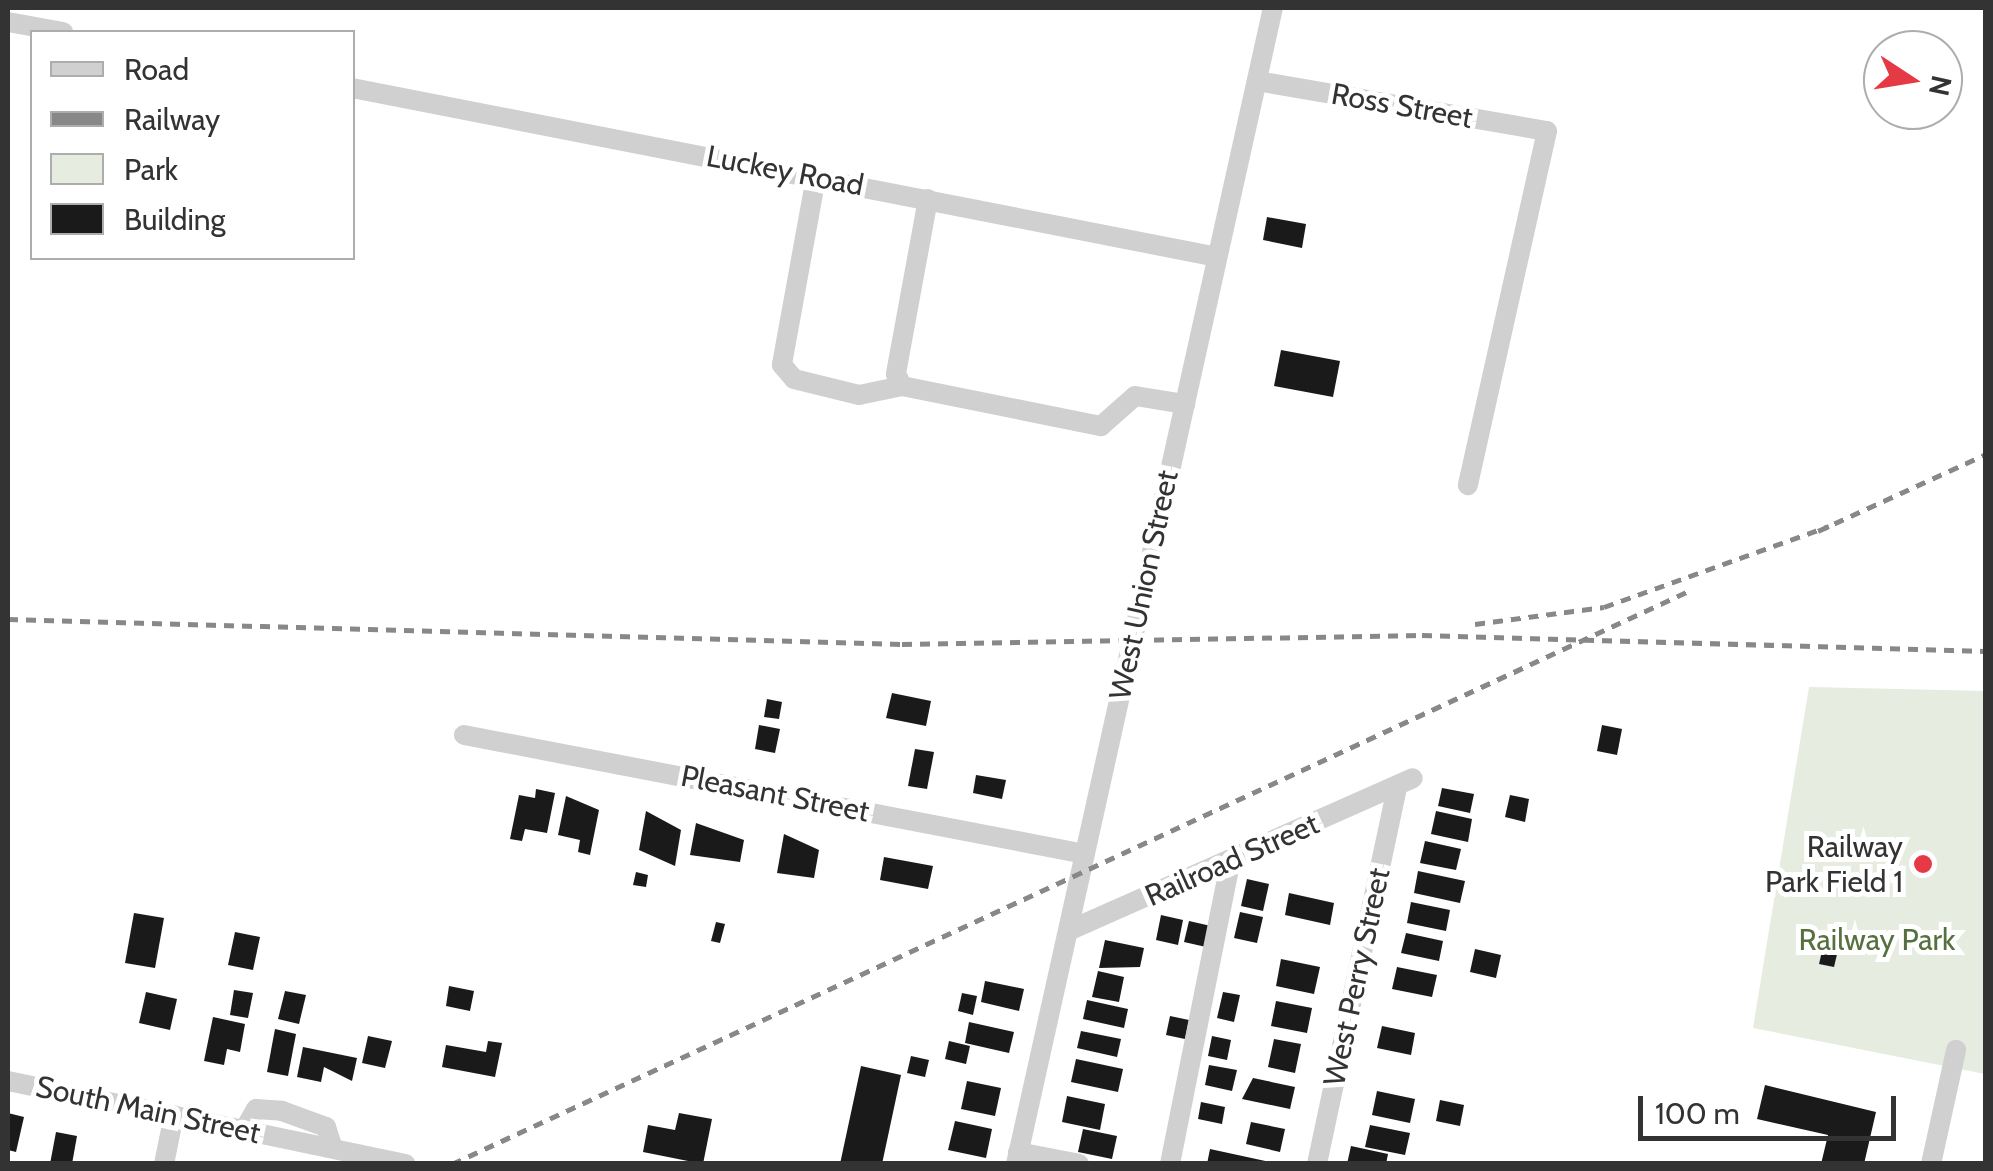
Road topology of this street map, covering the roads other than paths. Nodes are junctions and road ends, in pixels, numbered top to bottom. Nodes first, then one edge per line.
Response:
1 (1273, 8) edge
2 (8, 22) edge
3 (52, 30) edge
4 (1257, 81) junction
5 (355, 89) edge
6 (816, 177) junction
7 (928, 198) junction
8 (1217, 257) junction
9 (902, 386) junction
10 (1184, 404) junction
11 (1468, 485) dead end
12 (464, 735) dead end
13 (1405, 784) joint
14 (1085, 854) junction
15 (1231, 860) junction
16 (1068, 931) junction
17 (1956, 1050) dead end
18 (8, 1081) edge
19 (174, 1115) junction
20 (1017, 1158) edge
21 (164, 1164) edge
22 (405, 1164) edge
23 (1080, 1164) edge
24 (1170, 1164) edge
25 (1317, 1164) edge
26 (1931, 1164) edge

1 - 4 street, West Union Street
2 - 3 street
4 - 8 street, West Union Street
4 - 11 street, Ross Street
5 - 6 street, Luckey Road
6 - 7 street, Luckey Road
6 - 9 street
7 - 8 street, Luckey Road
7 - 9 street
8 - 10 street, West Union Street
9 - 10 street
10 - 14 street, West Union Street
12 - 14 street, Pleasant Street
13 - 15 street, Railroad Street
13 - 25 street, West Perry Street
14 - 16 street, West Union Street
15 - 16 street, Railroad Street
15 - 24 street
16 - 20 street, West Union Street
17 - 26 street
18 - 19 street, South Main Street
19 - 21 street
19 - 22 street, South Main Street
20 - 23 street

